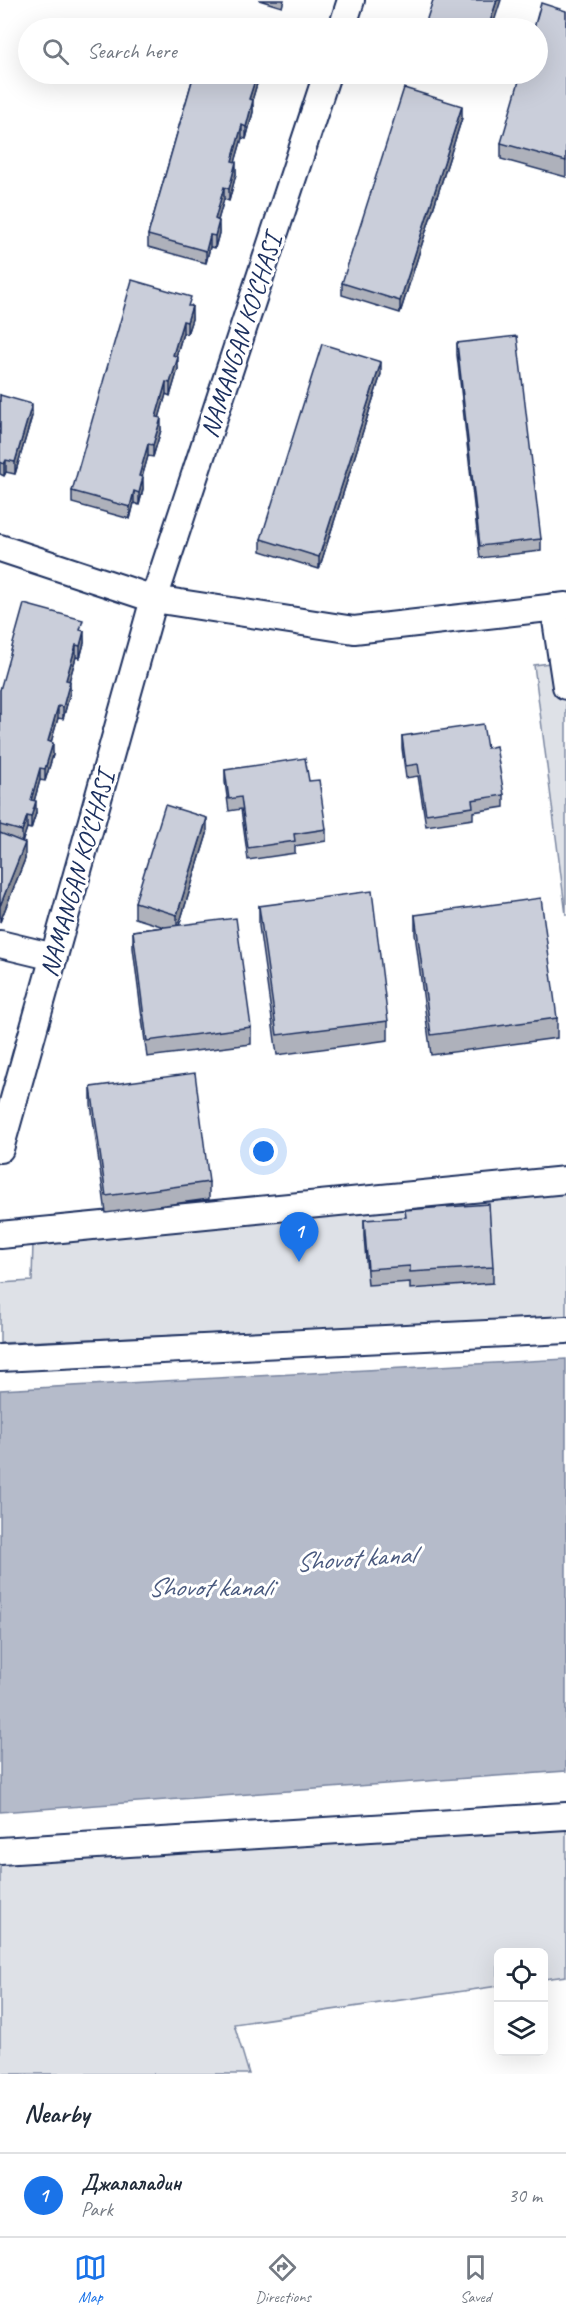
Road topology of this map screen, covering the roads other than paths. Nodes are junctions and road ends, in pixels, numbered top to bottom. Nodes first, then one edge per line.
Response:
1 (351, 0) edge
2 (345, 18) edge
3 (324, 84) edge
4 (0, 548) edge
5 (154, 599) junction
6 (560, 607) edge
7 (566, 686) edge
8 (0, 944) edge
9 (54, 957) junction
10 (0, 1149) edge
11 (566, 1180) edge
12 (0, 1235) edge
13 (566, 1330) edge
14 (0, 1358) edge
15 (566, 1816) edge
16 (0, 1851) edge

1 - 2 street
3 - 5 street, NAMANGAN KO'CHASI
4 - 5 street
5 - 6 street
5 - 9 street, NAMANGAN KO'CHASI
6 - 7 street
8 - 9 street
9 - 10 street, NAMANGAN KO'CHASI
11 - 12 street
13 - 14 street
15 - 16 street

